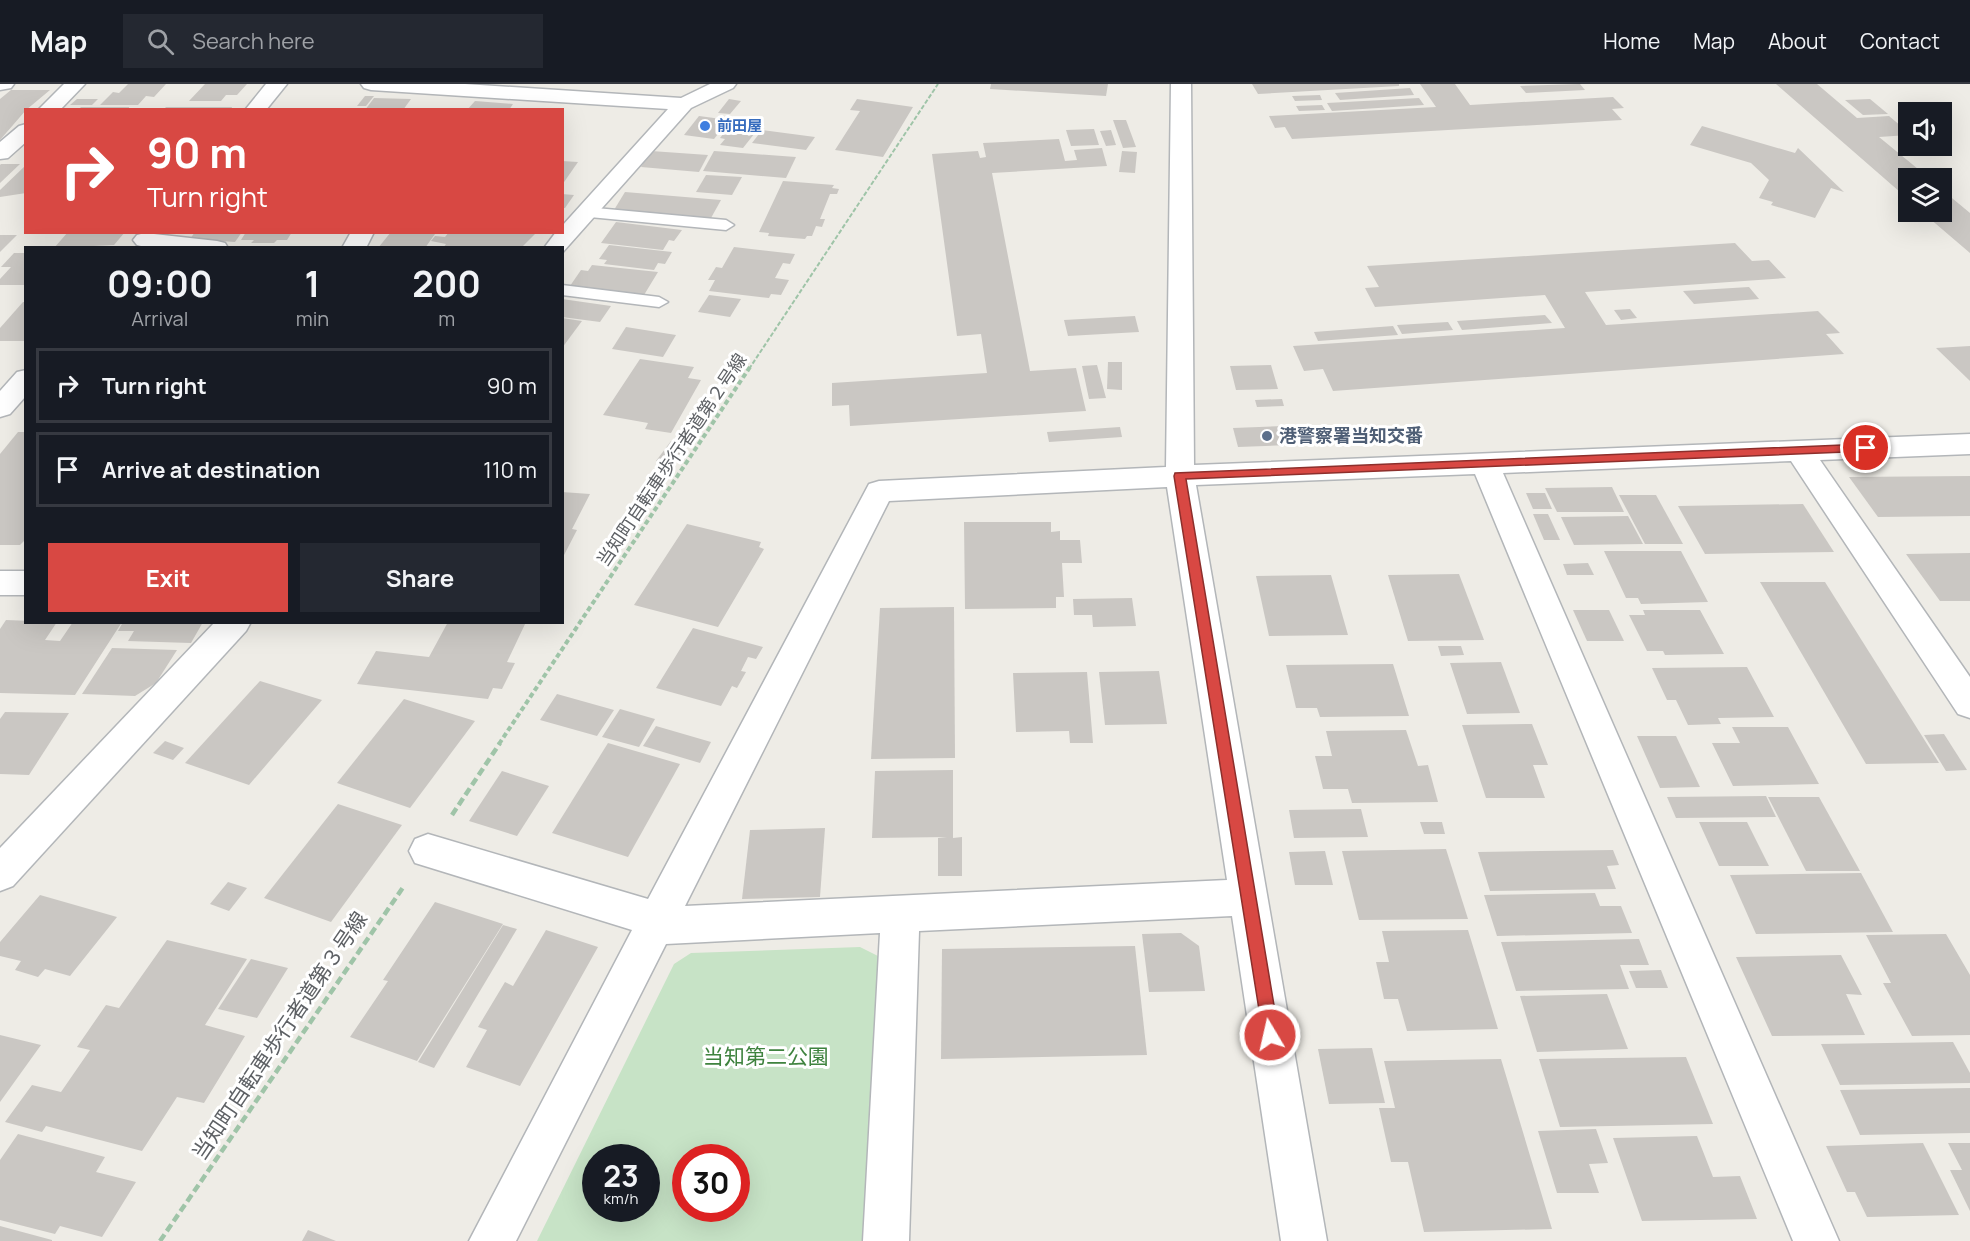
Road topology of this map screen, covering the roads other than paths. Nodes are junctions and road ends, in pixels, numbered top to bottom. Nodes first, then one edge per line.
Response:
1 (75, 84) edge
2 (277, 84) edge
3 (371, 84) edge
4 (726, 84) edge
5 (1181, 84) edge
6 (452, 87) edge
7 (675, 97) edge
8 (50, 108) edge
9 (257, 108) edge
10 (440, 108) edge
11 (24, 132) edge
12 (0, 153) edge
13 (585, 212) junction
14 (726, 225) dead end
15 (145, 240) edge
16 (199, 246) edge
17 (557, 246) edge
18 (564, 290) edge
19 (658, 302) dead end
20 (24, 380) edge
21 (0, 408) edge
22 (1970, 444) edge
23 (1799, 451) junction
24 (1485, 463) junction
25 (1180, 476) junction
26 (0, 583) edge
27 (24, 584) edge
28 (233, 624) edge
29 (1970, 704) edge
30 (428, 850) road end
31 (0, 874) edge
32 (1248, 897) junction
33 (900, 914) junction
34 (654, 923) junction
35 (492, 1241) edge
36 (886, 1241) edge
37 (1304, 1241) edge
38 (1816, 1241) edge

1 - 8 street
2 - 9 street
3 - 6 street
4 - 7 street
5 - 25 street
6 - 7 street
6 - 10 street
7 - 13 street
11 - 12 street
13 - 14 lane
13 - 17 street
15 - 16 street
18 - 19 lane
20 - 21 street
22 - 23 street
23 - 24 street
23 - 29 street
24 - 25 street
24 - 38 street
25 - 32 street
25 - 34 street
26 - 27 street
28 - 31 street
30 - 34 street
32 - 33 street
32 - 37 street
33 - 34 street
33 - 36 street
34 - 35 street

